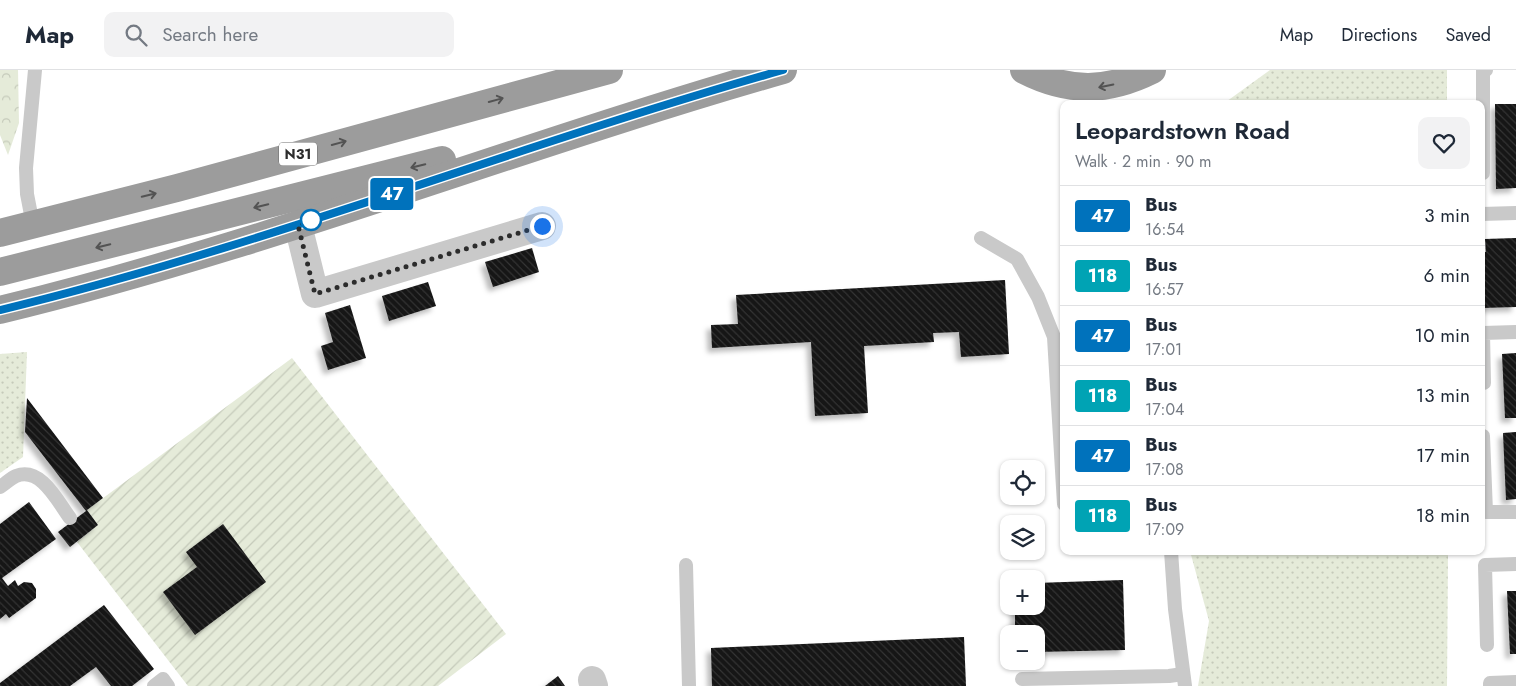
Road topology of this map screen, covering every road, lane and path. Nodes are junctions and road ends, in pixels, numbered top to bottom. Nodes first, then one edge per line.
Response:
1 (34, 70) edge
2 (609, 70) edge
3 (783, 70) edge
4 (1024, 70) edge
5 (1152, 70) edge
6 (1486, 70) edge
7 (686, 98) junction
8 (1483, 100) edge
9 (1516, 213) edge
10 (1485, 214) edge
11 (33, 225) junction
12 (298, 225) junction
13 (542, 226) dead end
14 (0, 233) edge
15 (982, 238) dead end
16 (0, 272) edge
17 (0, 310) edge
18 (1516, 332) edge
19 (1485, 333) edge
20 (1060, 437) edge
21 (0, 487) edge
22 (1485, 487) edge
23 (1516, 512) edge
24 (70, 518) dead end
25 (1171, 555) edge
26 (1516, 564) edge
27 (686, 565) dead end
28 (1487, 645) dead end
29 (1022, 679) dead end
30 (1184, 680) edge
31 (1516, 682) edge
32 (154, 686) edge
33 (168, 686) edge
34 (689, 686) edge
35 (1490, 686) edge

1 - 11 lane
11 -> 2 highway, N31
3 - 7 highway
5 -> 4 highway
6 - 8 lane
7 - 12 highway
7 -> 16 highway
9 - 10 lane
11 - 14 highway, N31
12 - 13 street
12 - 17 highway
15 - 20 lane
18 - 19 lane
21 - 24 lane
22 - 23 lane
25 - 30 lane
26 - 28 lane
27 - 34 lane
29 - 30 lane
31 - 35 lane
32 - 33 lane

